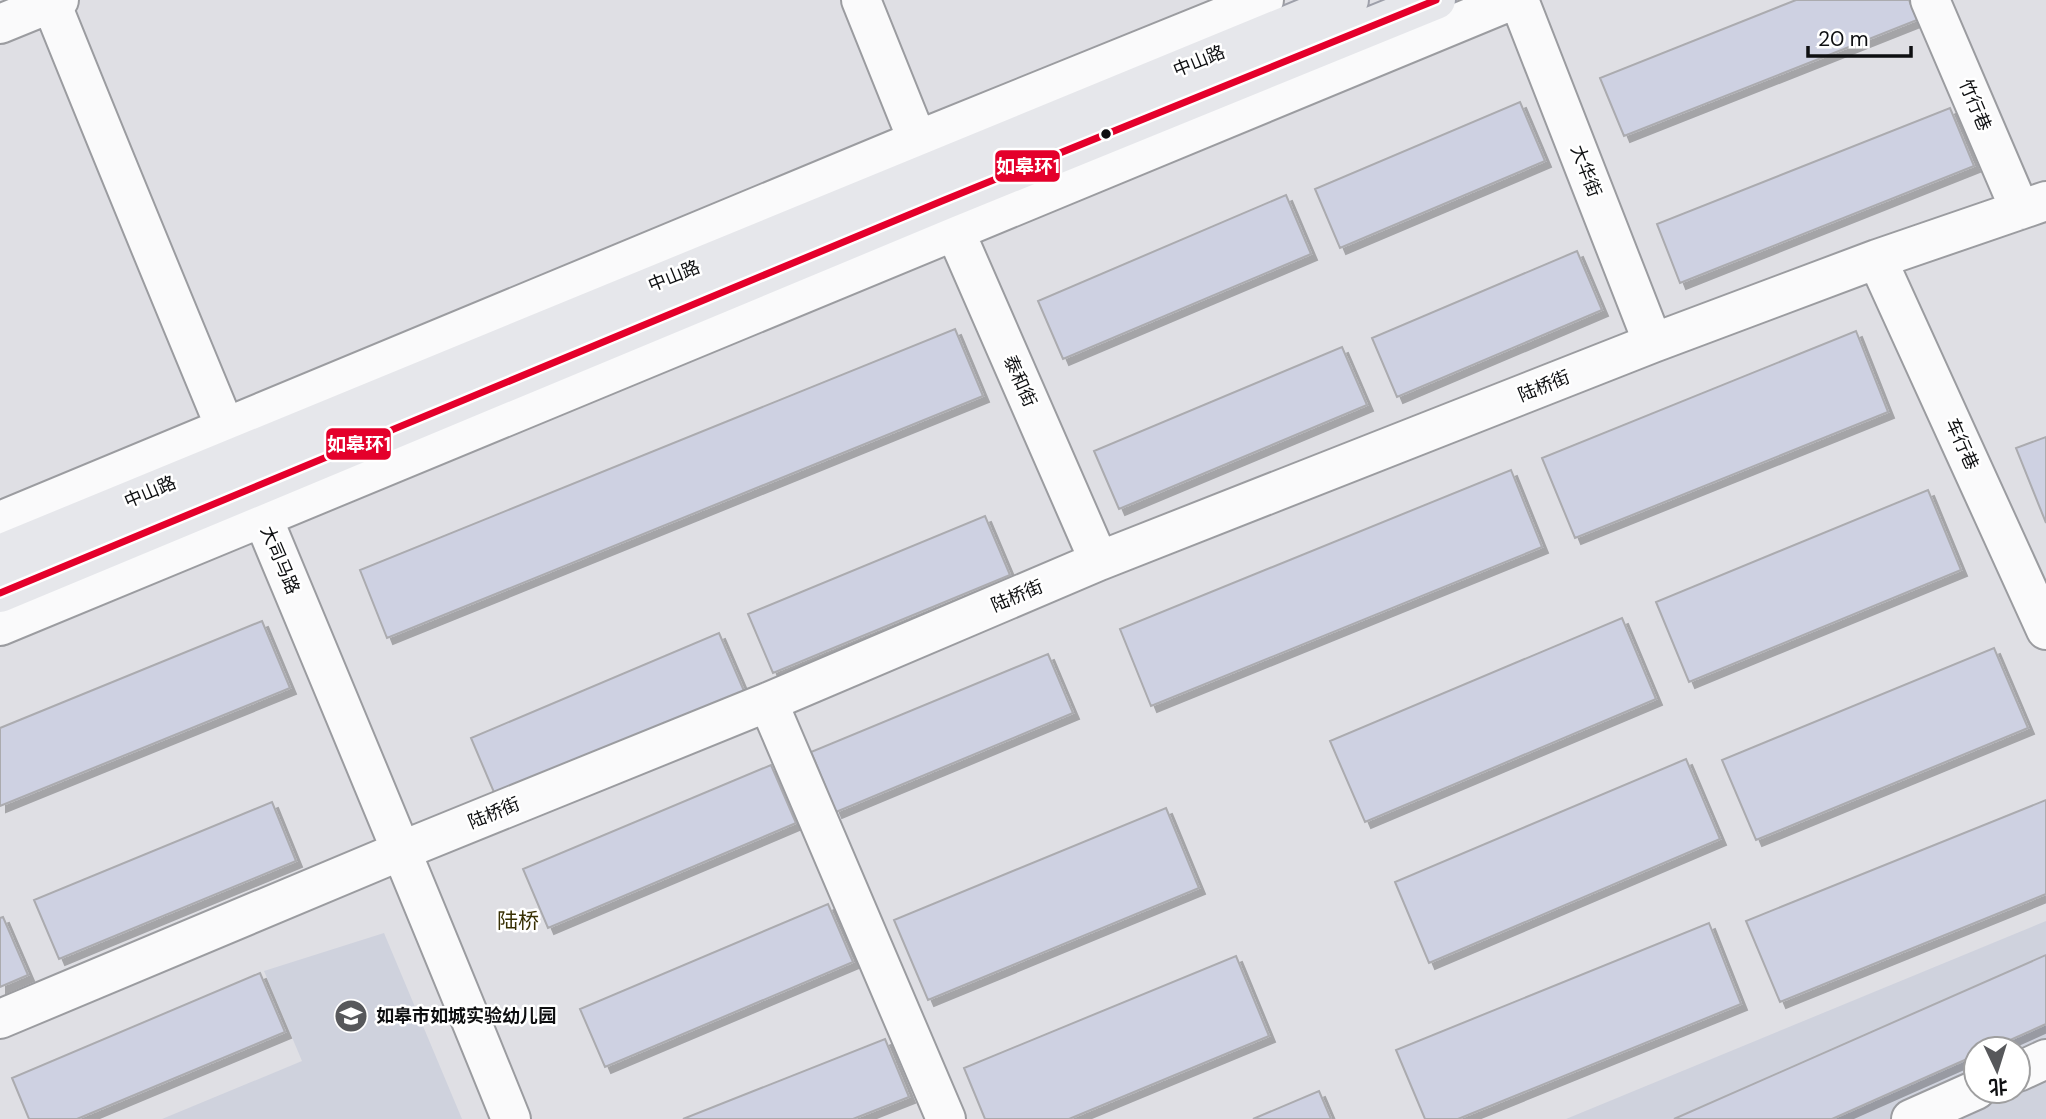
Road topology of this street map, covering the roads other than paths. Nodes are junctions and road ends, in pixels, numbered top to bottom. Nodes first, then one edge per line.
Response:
1 (861, 0) edge
2 (1264, 0) edge
3 (1349, 0) edge
4 (1436, 0) edge
5 (1513, 0) edge
6 (1519, 0) edge
7 (1930, 0) edge
8 (53, 1) edge
9 (0, 24) edge
10 (936, 185) junction
11 (2033, 205) edge
12 (1877, 258) junction
13 (1653, 343) junction
14 (243, 472) junction
15 (0, 521) edge
16 (0, 554) edge
17 (1099, 561) junction
18 (0, 593) edge
19 (0, 626) edge
20 (2046, 630) edge
21 (768, 702) junction
22 (403, 850) junction
23 (0, 1019) edge
24 (1962, 1096) edge
25 (511, 1119) edge
26 (946, 1119) edge
27 (1910, 1119) edge

1 - 10 street, 泰和街
2 - 10 street
3 - 10 main road, 中山路
4 - 10 main road, 中山路
5 - 10 street
6 - 13 street, 大华街
7 - 11 street, 竹行巷
8 - 9 street
8 - 14 street, 大司马路
10 - 14 main road, 中山路
10 - 14 street
10 - 17 street, 泰和街
11 - 12 street, 陆桥街
12 - 13 street, 陆桥街
12 - 20 street, 车行巷
13 - 17 street, 陆桥街
14 - 15 street
14 - 16 main road, 中山路
14 - 18 main road, 中山路
14 - 19 street
14 - 22 street, 大司马路
17 - 21 street, 陆桥街
21 - 22 street, 陆桥街
21 - 26 street
22 - 23 street, 陆桥街
22 - 25 street, 大司马路
24 - 27 street

